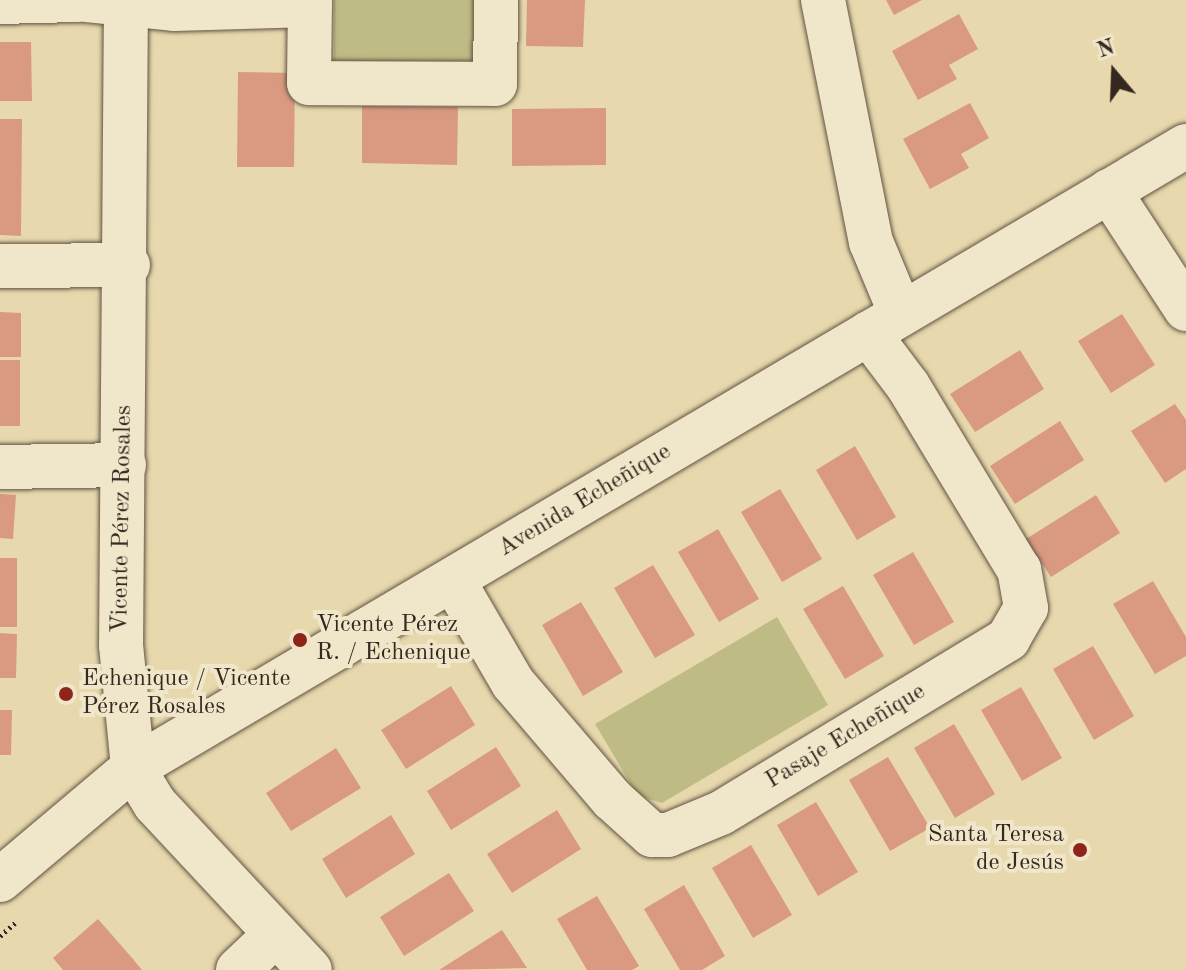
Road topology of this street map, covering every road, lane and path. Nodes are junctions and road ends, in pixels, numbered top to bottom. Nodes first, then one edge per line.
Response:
1 (78, 0) edge
2 (496, 0) edge
3 (823, 0) edge
4 (113, 1) edge
5 (0, 2) edge
6 (310, 2) edge
7 (1186, 146) edge
8 (1109, 191) junction
9 (128, 265) junction
10 (0, 266) edge
11 (1186, 309) edge
12 (885, 324) junction
13 (124, 465) junction
14 (0, 467) edge
15 (453, 580) junction
16 (133, 768) junction
17 (0, 880) edge
18 (276, 934) junction
19 (238, 970) edge
20 (310, 970) edge

1 - 5 street
2 - 6 street
3 - 12 street, Pasaje Echeñique
4 - 6 street
4 - 9 street, Vicente Pérez Rosales
7 - 8 street, Avenida Echeñique
8 - 11 street
8 - 12 street, Avenida Echeñique
9 - 10 street
9 - 13 street, Vicente Pérez Rosales
12 - 15 street, Avenida Echeñique
12 - 15 street, Pasaje Echeñique
13 - 14 street
13 - 16 street, Vicente Pérez Rosales
15 - 16 street, Avenida Echeñique
16 - 17 street, Avenida Echeñique
16 - 18 street, Vicente Pérez Rosales
18 - 19 street
18 - 20 street, Vicente Pérez Rosales

